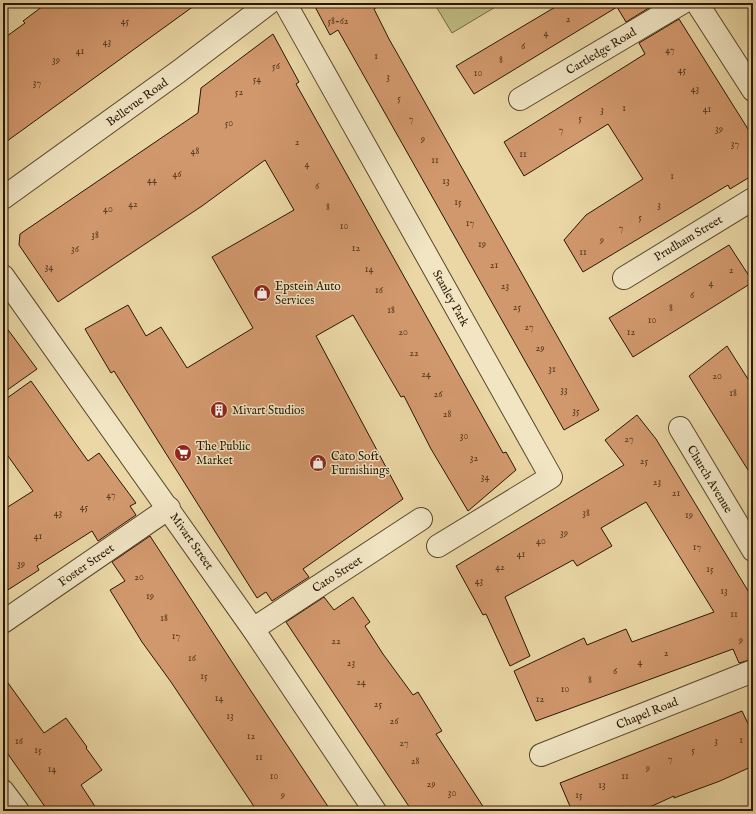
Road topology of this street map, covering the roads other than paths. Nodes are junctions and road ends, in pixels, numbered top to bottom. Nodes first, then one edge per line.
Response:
1 (269, 3) edge
2 (285, 3) edge
3 (682, 3) edge
4 (697, 3) edge
5 (753, 90) edge
6 (520, 99) dead end
7 (3, 198) edge
8 (753, 199) edge
9 (3, 276) edge
10 (624, 278) dead end
11 (680, 428) dead end
12 (169, 508) junction
13 (421, 519) dead end
14 (438, 546) dead end
15 (753, 550) edge
16 (3, 622) edge
17 (253, 629) junction
18 (753, 671) edge
19 (541, 755) dead end
20 (3, 791) edge
21 (18, 811) edge
22 (375, 811) edge

1 - 7 street, Bellevue Road
2 - 14 street, Stanley Park
3 - 6 street, Cartledge Road
4 - 5 street
8 - 10 street, Prudham Street
9 - 12 street, Mivart Street
11 - 15 street, Church Avenue
12 - 16 street, Foster Street
12 - 17 street, Mivart Street
13 - 17 street, Cato Street
17 - 22 street, Mivart Street
18 - 19 street, Chapel Road
20 - 21 street

